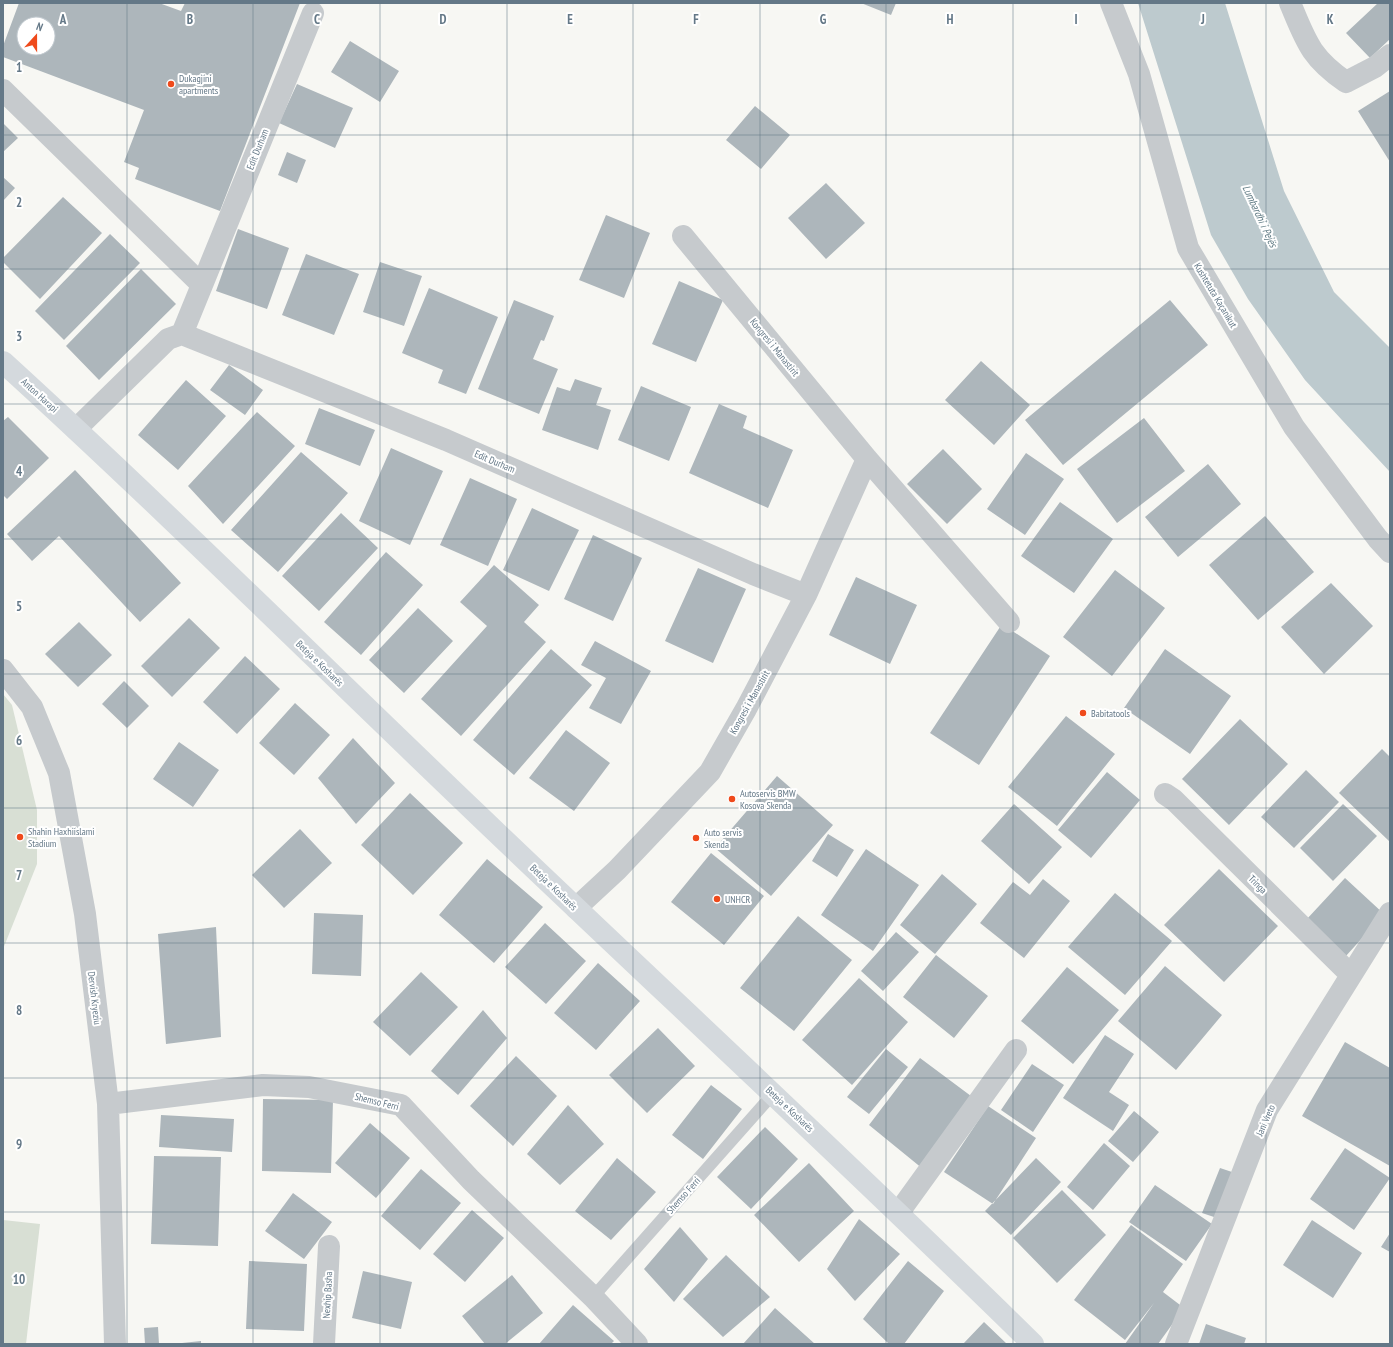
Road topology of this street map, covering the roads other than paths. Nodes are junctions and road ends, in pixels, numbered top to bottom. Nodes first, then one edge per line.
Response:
1 (1111, 3) edge
2 (1290, 3) edge
3 (313, 13) dead end
4 (1390, 55) edge
5 (3, 90) edge
6 (683, 236) dead end
7 (202, 285) junction
8 (182, 334) junction
9 (3, 362) edge
10 (76, 429) junction
11 (866, 458) junction
12 (1390, 552) edge
13 (806, 594) junction
14 (1010, 622) dead end
15 (3, 670) edge
16 (1165, 794) dead end
17 (576, 908) junction
18 (1390, 913) edge
19 (1351, 976) junction
20 (1016, 1050) dead end
21 (773, 1094) junction
22 (108, 1104) junction
23 (899, 1212) junction
24 (329, 1246) dead end
25 (593, 1297) junction
26 (115, 1344) edge
27 (324, 1344) edge
28 (637, 1344) edge
29 (1033, 1344) edge
30 (1176, 1344) edge

1 - 12 street, Kushtetuta Kaçanikut
2 - 4 street
3 - 7 street, Edit Durham
5 - 7 street
6 - 11 street, Kongresi i Manastirit
7 - 8 street, Edit Durham
8 - 10 street
8 - 13 street, Edit Durham
9 - 10 street, Anton Harapi
10 - 17 street, Beteja e Kosharës
11 - 13 street, Kongresi i Manastirit
11 - 14 street, Kongresi i Manastirit
13 - 17 street, Kongresi i Manastirit
15 - 22 street, Dervish Kryeziu
16 - 19 street, Tringa
17 - 21 street, Beteja e Kosharës
18 - 19 street, Jani Vreto
19 - 30 street, Jani Vreto
20 - 23 street
21 - 23 street, Beteja e Kosharës
21 - 25 lane, Shemso Ferri
22 - 25 street, Shemso Ferri
22 - 26 street, Dervish Kryeziu
23 - 29 street, Beteja e Kosharës
24 - 27 street, Nexhip Basha
25 - 28 street, Shemso Ferri

